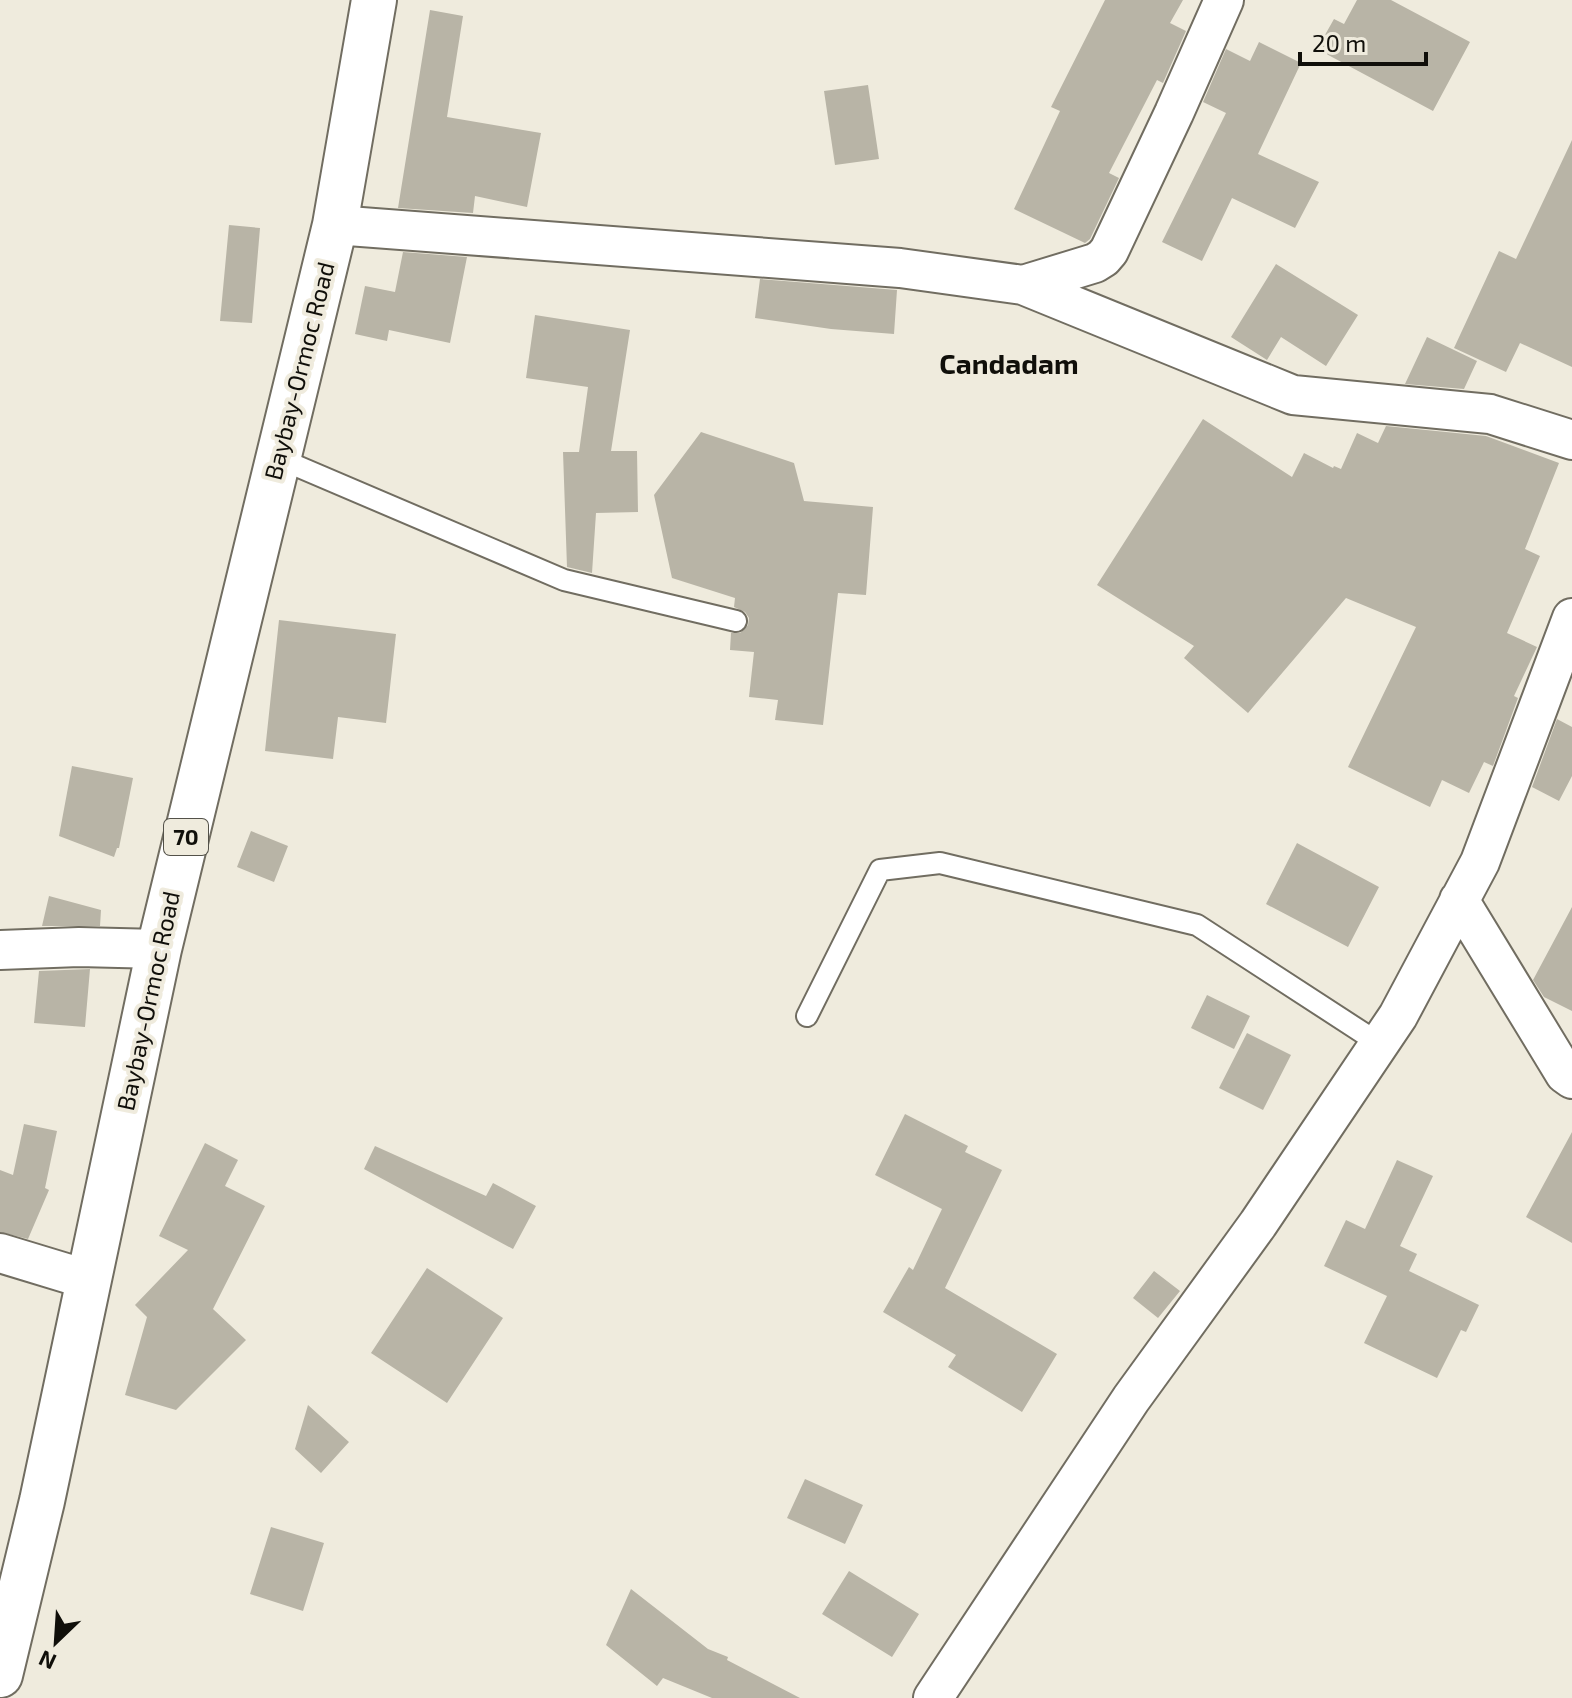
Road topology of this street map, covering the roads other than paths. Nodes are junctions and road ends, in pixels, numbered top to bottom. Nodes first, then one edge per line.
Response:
1 (374, 0) edge
2 (1224, 0) edge
3 (335, 225) junction
4 (1023, 285) junction
5 (1572, 440) edge
6 (278, 458) junction
7 (1572, 618) edge
8 (736, 621) dead end
9 (1459, 900) junction
10 (159, 949) junction
11 (0, 950) edge
12 (807, 1016) dead end
13 (1380, 1044) junction
14 (1572, 1079) edge
15 (0, 1253) edge
16 (89, 1280) junction
17 (0, 1675) edge
18 (933, 1698) edge

1 - 3 highway, Baybay-Ormoc Road / 70
2 - 4 street
3 - 4 street
3 - 6 highway, Baybay-Ormoc Road / 70
4 - 5 street
6 - 8 lane
6 - 10 highway, Baybay-Ormoc Road / 70
7 - 9 street
9 - 13 street
9 - 14 street
10 - 11 street
10 - 16 highway, Baybay-Ormoc Road / 70
12 - 13 lane
13 - 18 street
15 - 16 street
16 - 17 highway, Baybay-Ormoc Road / 70

